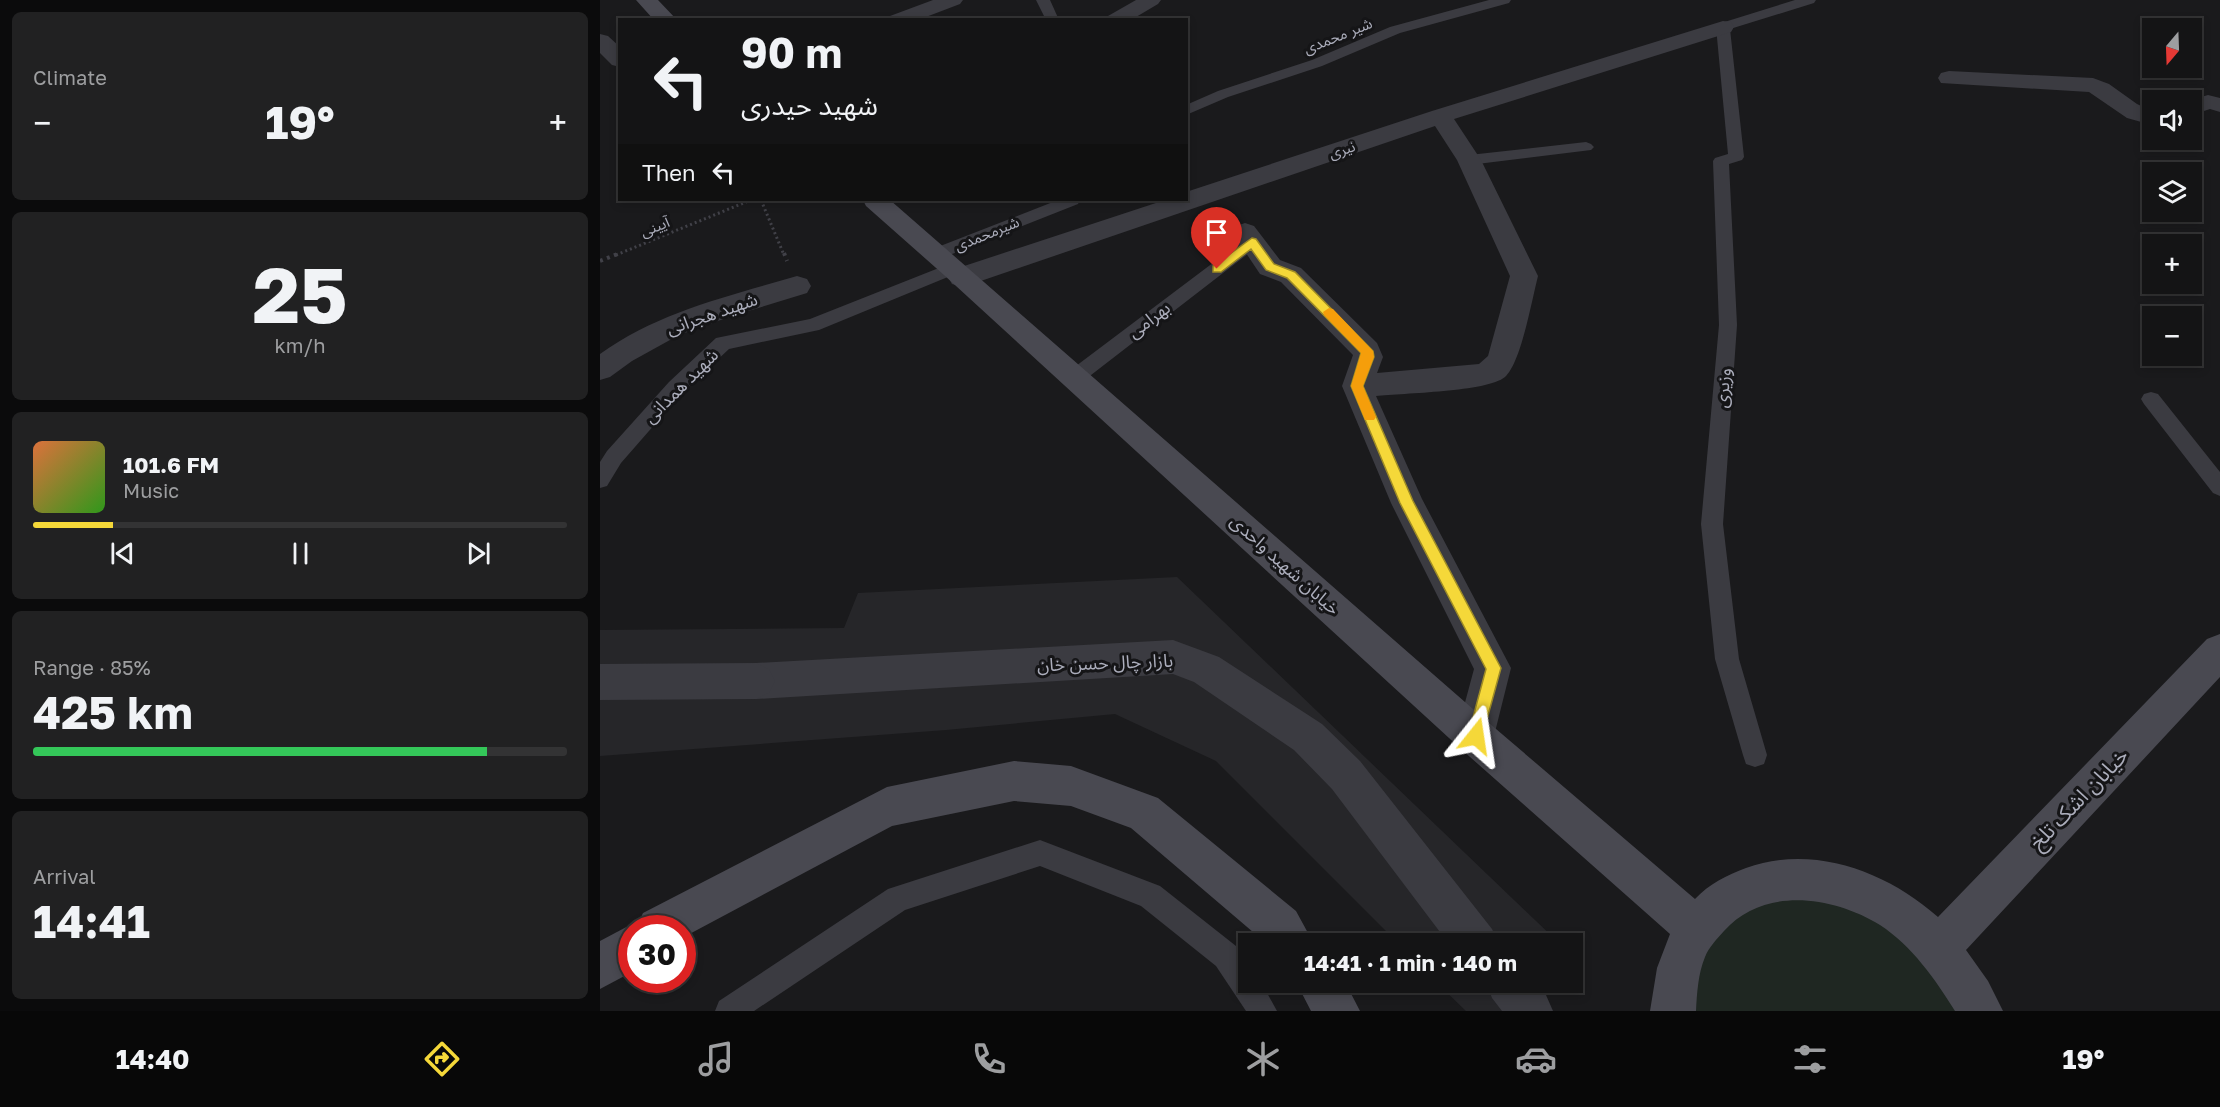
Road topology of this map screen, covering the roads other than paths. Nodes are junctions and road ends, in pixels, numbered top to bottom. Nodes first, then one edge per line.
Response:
1 (646, 0) edge
2 (953, 0) edge
3 (1043, 0) edge
4 (1151, 0) edge
5 (1504, 0) edge
6 (1809, 0) edge
7 (665, 18) edge
8 (903, 18) edge
9 (1052, 18) edge
10 (1119, 18) edge
11 (1723, 27) junction
12 (600, 41) edge
13 (618, 58) edge
14 (1949, 78) dead end
15 (2202, 104) edge
16 (2220, 105) edge
17 (1188, 110) edge
18 (1440, 116) junction
19 (2142, 116) edge
20 (1586, 147) dead end
21 (1469, 160) junction
22 (1188, 193) edge
23 (876, 201) edge
24 (1070, 201) edge
25 (1163, 201) edge
26 (1249, 237) joint
27 (951, 266) junction
28 (797, 286) dead end
29 (600, 369) edge
30 (1075, 376) junction
31 (1357, 386) junction
32 (2151, 399) dead end
33 (600, 480) edge
34 (2220, 487) edge
35 (2220, 651) edge
36 (600, 682) edge
37 (1476, 736) junction
38 (1755, 755) dead end
39 (683, 915) edge
40 (1697, 929) junction
41 (1285, 933) edge
42 (1468, 933) edge
43 (1938, 948) junction
44 (618, 956) edge
45 (600, 968) edge
46 (1325, 993) edge
47 (1516, 993) edge
48 (729, 1011) edge
49 (1263, 1011) edge
50 (1337, 1011) edge
51 (1530, 1011) edge
52 (1673, 1011) edge
53 (1980, 1011) edge

1 - 7 main road
2 - 8 street
3 - 9 lane
4 - 10 street
5 - 17 lane, شیر محمدی
6 - 11 lane
11 - 18 street, نیری
11 - 38 lane, وزیری
12 - 13 street
14 - 19 street
15 - 16 street
18 - 21 street
18 - 22 street, نیری
20 - 21 lane
21 - 31 street
23 - 27 main road, خیابان شهید واحدی
24 - 27 lane, شیرمحمدی
25 - 27 street, نیری
26 - 30 lane, بهرامی
26 - 31 street
27 - 30 main road, خیابان شهید واحدی
27 - 33 lane, شهید همدانی
28 - 29 street, شهید هجرانی
30 - 37 main road, خیابان شهید واحدی
31 - 37 street
32 - 34 lane
35 - 43 main road, خیابان اشک تلخ
36 - 42 street, بازار چال حسن خان
37 - 40 main road, خیابان شهید واحدی
39 - 41 main road
40 - 43 main road
40 - 52 main road
43 - 53 main road
44 - 45 main road
46 - 50 main road
47 - 51 street
48 - 49 lane

